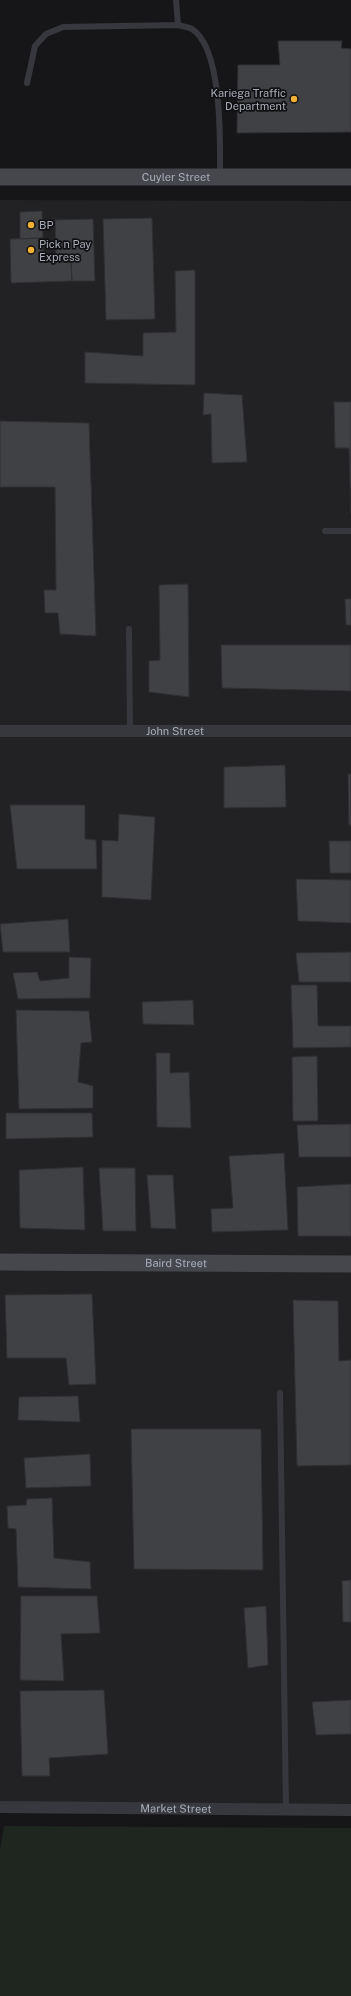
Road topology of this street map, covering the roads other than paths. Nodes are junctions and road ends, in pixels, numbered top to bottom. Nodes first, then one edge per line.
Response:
1 (176, 0) edge
2 (178, 25) junction
3 (27, 83) dead end
4 (0, 177) edge
5 (351, 177) edge
6 (220, 178) junction
7 (325, 531) dead end
8 (351, 531) edge
9 (129, 629) dead end
10 (130, 729) junction
11 (0, 730) edge
12 (351, 731) edge
13 (0, 1262) edge
14 (351, 1264) edge
15 (280, 1393) dead end
16 (0, 1807) edge
17 (286, 1810) junction
18 (351, 1810) edge

1 - 2 lane
2 - 3 lane
2 - 6 lane
4 - 6 main road, Cuyler Street
5 - 6 main road, Cuyler Street
7 - 8 lane
9 - 10 lane
10 - 11 street, John Street
10 - 12 street, John Street
13 - 14 main road, Baird Street
15 - 17 lane
16 - 17 street, Market Street
17 - 18 street, Market Street

